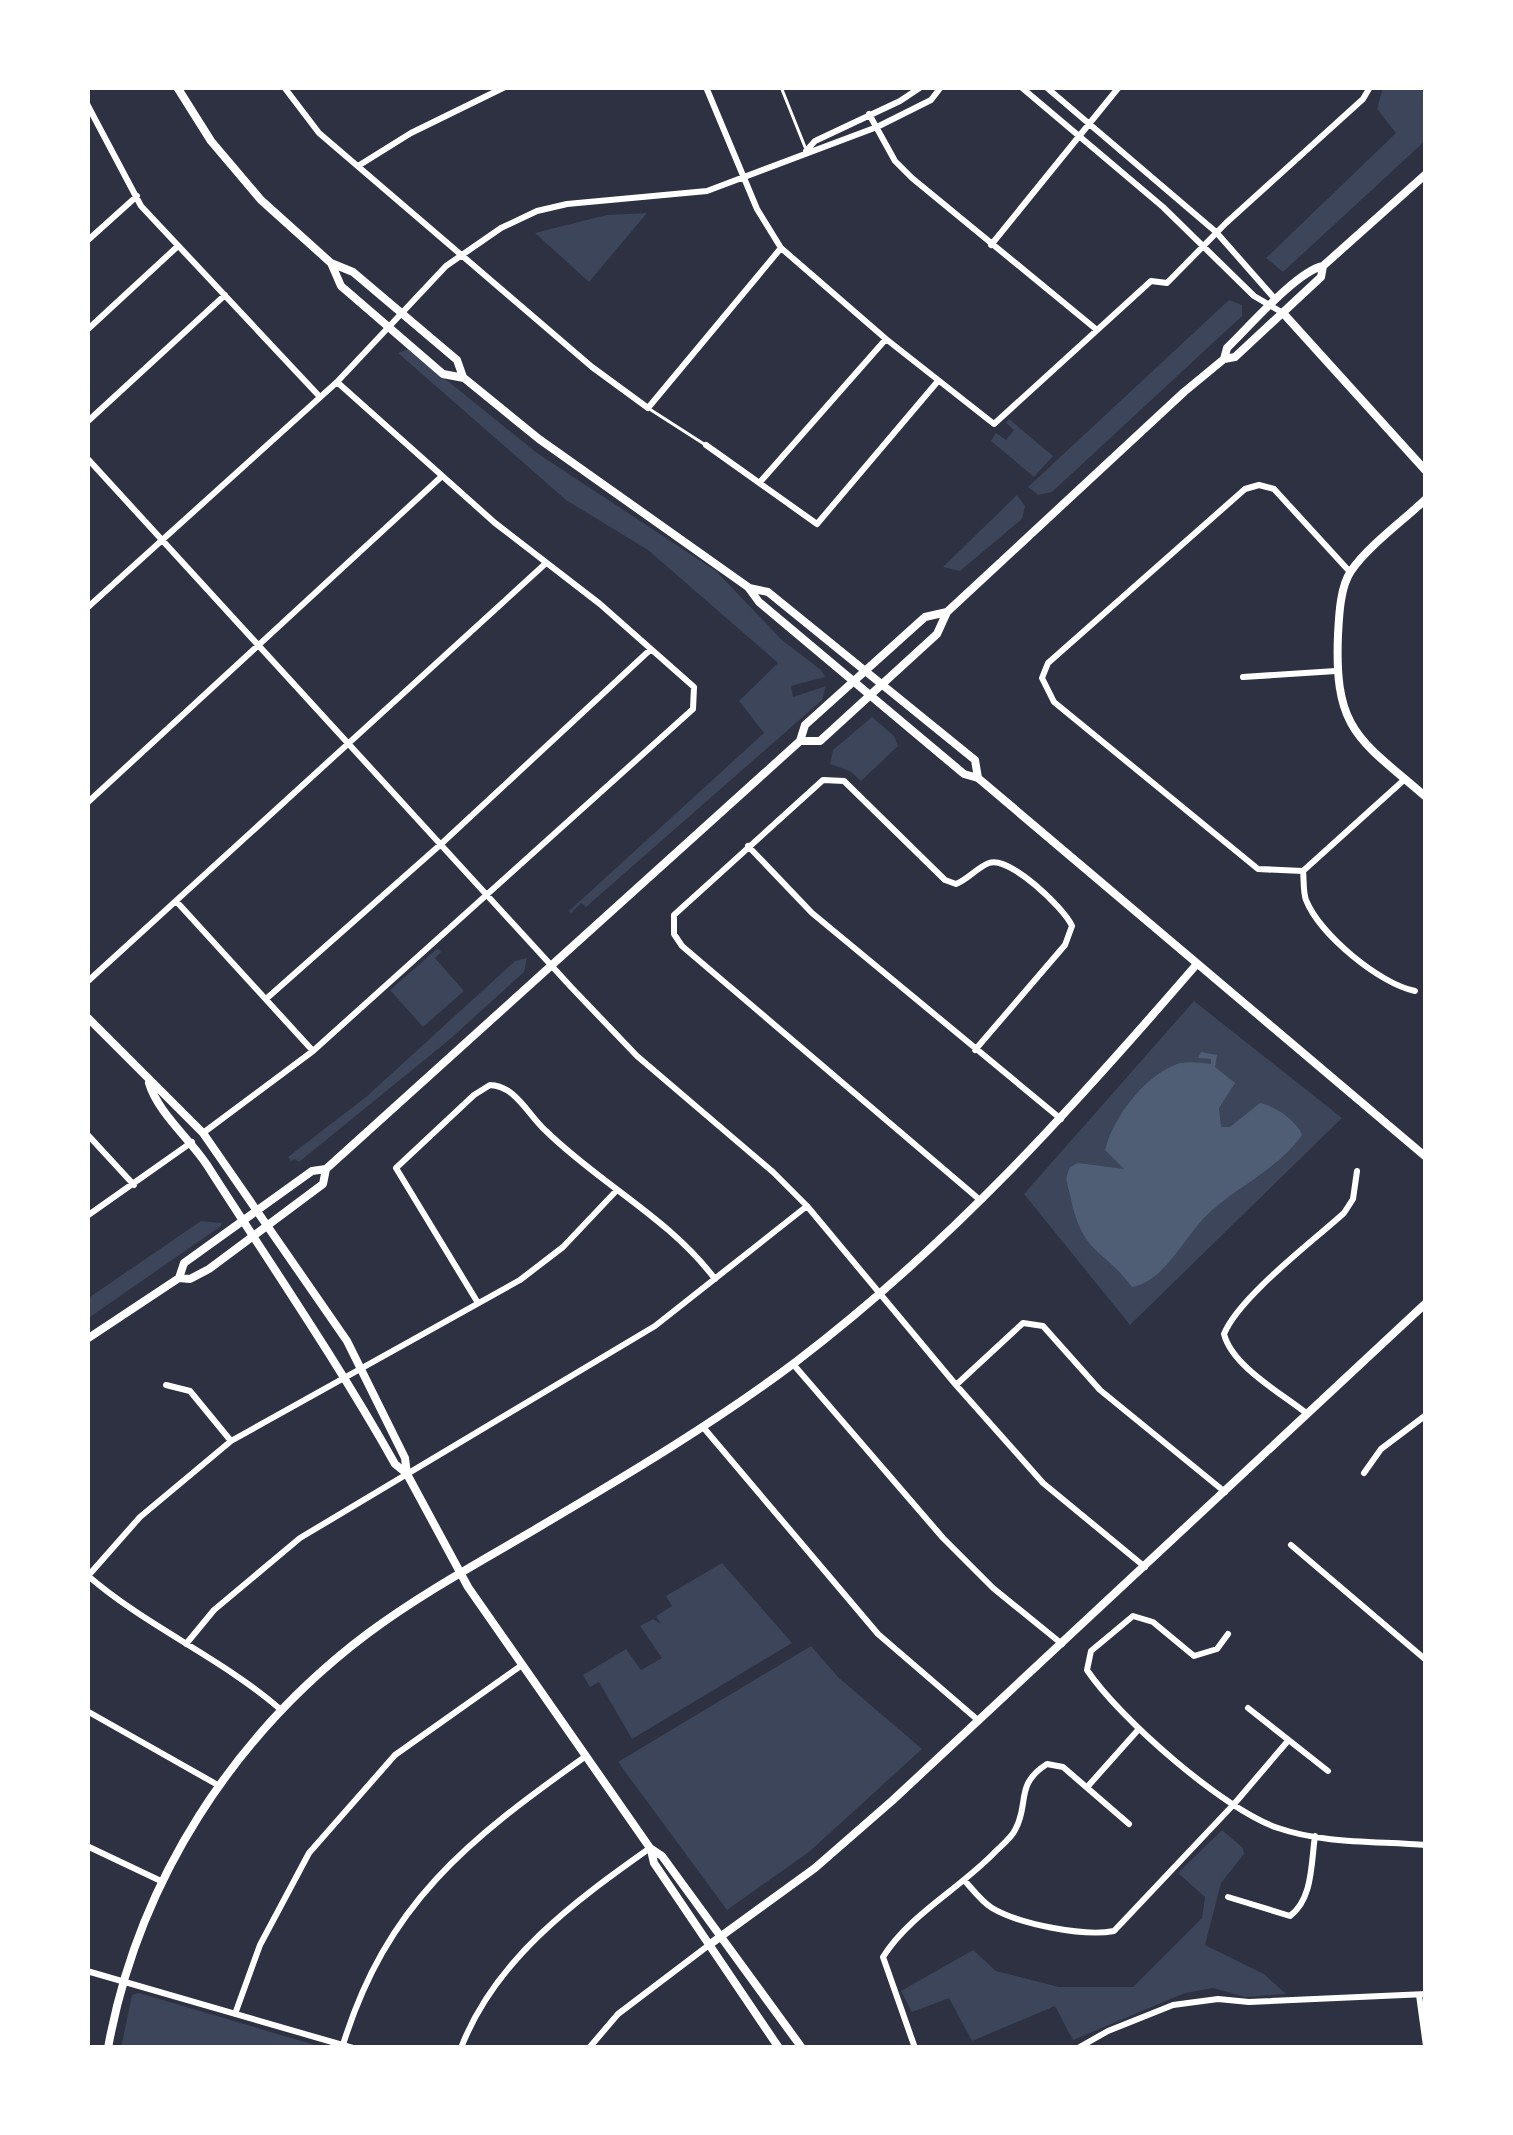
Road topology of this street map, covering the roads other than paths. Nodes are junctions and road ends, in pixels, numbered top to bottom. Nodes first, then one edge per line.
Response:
1 (284, 87) edge
2 (505, 87) edge
3 (706, 87) edge
4 (781, 87) edge
5 (921, 87) edge
6 (941, 87) edge
7 (1021, 87) edge
8 (1046, 87) edge
9 (1119, 87) edge
10 (1370, 87) edge
11 (180, 89) edge
12 (87, 104) edge
13 (869, 114) junction
14 (1090, 124) junction
15 (877, 128) junction
16 (1083, 136) junction
17 (806, 151) junction
18 (358, 166) junction
19 (1426, 174) edge
20 (745, 176) junction
21 (136, 196) junction
22 (1216, 232) junction
23 (87, 241) edge
24 (991, 244) junction
25 (1204, 244) junction
26 (178, 246) junction
27 (781, 248) junction
28 (462, 252) junction
29 (331, 263) junction
30 (1323, 266) junction
31 (225, 295) junction
32 (1274, 304) junction
33 (401, 313) junction
34 (1283, 313) junction
35 (388, 327) junction
36 (87, 330) edge
37 (1097, 330) junction
38 (886, 340) junction
39 (1224, 359) junction
40 (464, 378) junction
41 (938, 381) junction
42 (337, 382) junction
43 (320, 397) junction
44 (648, 408) junction
45 (87, 422) edge
46 (706, 445) joint
47 (87, 458) edge
48 (1426, 471) edge
49 (441, 477) junction
50 (761, 481) junction
51 (1426, 499) edge
52 (162, 541) junction
53 (545, 564) junction
54 (1350, 572) junction
55 (748, 587) junction
56 (87, 608) edge
57 (947, 612) junction
58 (257, 645) junction
59 (651, 649) junction
60 (867, 670) junction
61 (1336, 671) junction
62 (1243, 677) dead end
63 (854, 681) junction
64 (883, 682) junction
65 (870, 694) junction
66 (800, 741) junction
67 (348, 744) junction
68 (978, 778) junction
69 (1405, 779) junction
70 (1426, 797) edge
71 (87, 803) edge
72 (440, 845) junction
73 (748, 846) junction
74 (1303, 871) junction
75 (486, 896) junction
76 (176, 901) junction
77 (1196, 965) junction
78 (553, 966) junction
79 (87, 982) edge
80 (1415, 991) dead end
81 (266, 999) junction
82 (87, 1017) edge
83 (975, 1050) junction
84 (313, 1051) junction
85 (148, 1083) junction
86 (1062, 1120) junction
87 (87, 1133) edge
88 (203, 1133) junction
89 (192, 1142) junction
90 (1426, 1157) edge
91 (326, 1169) junction
92 (1357, 1171) dead end
93 (134, 1184) junction
94 (616, 1190) junction
95 (982, 1202) junction
96 (807, 1206) junction
97 (257, 1212) junction
98 (87, 1216) edge
99 (243, 1222) junction
100 (268, 1227) junction
101 (254, 1238) junction
102 (179, 1278) junction
103 (716, 1279) junction
104 (881, 1295) junction
105 (478, 1303) junction
106 (1426, 1303) edge
107 (87, 1339) edge
108 (793, 1364) junction
109 (361, 1366) junction
110 (345, 1375) junction
111 (166, 1385) dead end
112 (956, 1385) junction
113 (1426, 1414) edge
114 (1308, 1415) junction
115 (704, 1427) junction
116 (231, 1441) junction
117 (1364, 1473) dead end
118 (407, 1474) junction
119 (1225, 1492) junction
120 (1291, 1545) dead end
121 (1145, 1567) junction
122 (459, 1573) junction
123 (88, 1575) edge
124 (1228, 1634) dead end
125 (186, 1644) junction
126 (1062, 1644) junction
127 (1426, 1660) edge
128 (522, 1665) junction
129 (1248, 1708) dead end
130 (280, 1709) junction
131 (87, 1711) edge
132 (979, 1721) junction
133 (1138, 1730) junction
134 (1287, 1742) junction
135 (586, 1756) junction
136 (1328, 1771) dead end
137 (216, 1784) junction
138 (1088, 1786) junction
139 (1235, 1803) junction
140 (1130, 1824) dead end
141 (1316, 1836) junction
142 (1426, 1845) edge
143 (87, 1846) edge
144 (650, 1848) junction
145 (964, 1881) junction
146 (163, 1882) junction
147 (1228, 1897) dead end
148 (723, 1935) junction
149 (709, 1945) junction
150 (87, 1971) edge
151 (122, 1983) junction
152 (1422, 1995) edge
153 (235, 2014) junction
154 (342, 2046) edge
155 (1426, 2046) edge
156 (108, 2048) edge
157 (353, 2048) edge
158 (461, 2048) edge
159 (590, 2048) edge
160 (779, 2048) edge
161 (802, 2048) edge
162 (915, 2048) edge
163 (1078, 2048) edge

1 - 18 street
2 - 18 street
3 - 20 street
4 - 17 lane
5 - 13 street
6 - 15 street
7 - 16 street
8 - 14 street
9 - 14 street
10 - 22 street
11 - 29 street
12 - 21 street
13 - 15 street
13 - 17 street
14 - 16 street
14 - 22 street
15 - 17 street
15 - 24 street
16 - 24 street
16 - 25 street
17 - 20 street
18 - 28 street
19 - 30 street
20 - 27 street
20 - 28 street
21 - 23 street
21 - 26 street
22 - 25 street
22 - 32 street
24 - 37 street
25 - 32 street
25 - 37 street
26 - 31 street
26 - 36 street
27 - 38 street
27 - 44 street
28 - 33 street
28 - 44 street
29 - 33 street
29 - 35 street
30 - 32 street
30 - 34 street
31 - 43 street
31 - 45 street
32 - 34 street
32 - 39 street
33 - 35 street
33 - 40 street
34 - 39 street
34 - 48 street
35 - 40 street
35 - 42 street
37 - 41 street
38 - 41 street
38 - 50 street
39 - 57 street
40 - 55 street
41 - 50 street
42 - 43 street
42 - 49 street
43 - 52 street
44 - 46 lane
46 - 50 street
47 - 52 street
49 - 53 street
49 - 58 street
51 - 54 street
52 - 56 street
52 - 58 street
53 - 59 street
53 - 67 street
54 - 61 street
54 - 74 street
55 - 60 street
55 - 63 street
57 - 60 street
57 - 64 street
58 - 67 street
58 - 71 street
59 - 72 street
59 - 75 street
60 - 63 street
60 - 64 street
61 - 62 street
61 - 69 street
63 - 65 street
63 - 66 street
64 - 65 street
64 - 68 street
65 - 66 street
65 - 68 street
66 - 78 street
67 - 72 street
67 - 76 street
68 - 77 street
69 - 70 street
69 - 74 street
72 - 75 street
72 - 81 street
73 - 83 street
73 - 83 street
73 - 95 street
74 - 80 street
75 - 78 street
75 - 84 street
76 - 79 street
76 - 81 street
77 - 86 street
77 - 90 street
78 - 91 street
78 - 96 street
81 - 84 street
82 - 85 street
83 - 86 street
84 - 88 street
85 - 88 street
85 - 89 street
86 - 95 street
87 - 93 street
88 - 97 street
89 - 93 street
89 - 99 street
91 - 97 street
91 - 100 street
92 - 114 street
93 - 98 street
94 - 103 street
94 - 105 street
94 - 105 street
95 - 104 street
96 - 103 street
96 - 104 street
97 - 99 street
97 - 100 street
99 - 101 street
99 - 102 street
100 - 101 street
100 - 109 street
101 - 102 street
101 - 110 street
102 - 107 street
103 - 118 street
104 - 108 street
104 - 112 street
105 - 109 street
106 - 114 street
108 - 115 street
108 - 126 street
109 - 110 street
109 - 118 street
110 - 116 street
110 - 118 street
111 - 116 street
112 - 119 street
112 - 121 street
113 - 117 street
114 - 119 street
115 - 122 street
115 - 132 street
116 - 123 street
118 - 122 street
118 - 125 street
119 - 121 street
120 - 127 street
121 - 126 street
122 - 128 street
122 - 130 street
123 - 125 street
124 - 133 street
125 - 130 street
126 - 132 street
128 - 135 street
128 - 153 street
129 - 134 street
130 - 137 street
131 - 137 street
132 - 148 street
133 - 138 street
133 - 139 street
134 - 136 street
134 - 139 street
135 - 144 street
135 - 154 street
137 - 146 street
138 - 140 street
138 - 145 street
139 - 141 street
139 - 145 street
141 - 142 street
141 - 147 street
143 - 146 street
144 - 148 street
144 - 149 street
144 - 158 street
145 - 162 street
146 - 151 street
148 - 149 street
148 - 161 street
149 - 159 street
149 - 160 street
150 - 151 street
151 - 153 street
151 - 156 street
152 - 155 street
152 - 163 street
153 - 154 street
154 - 157 street

